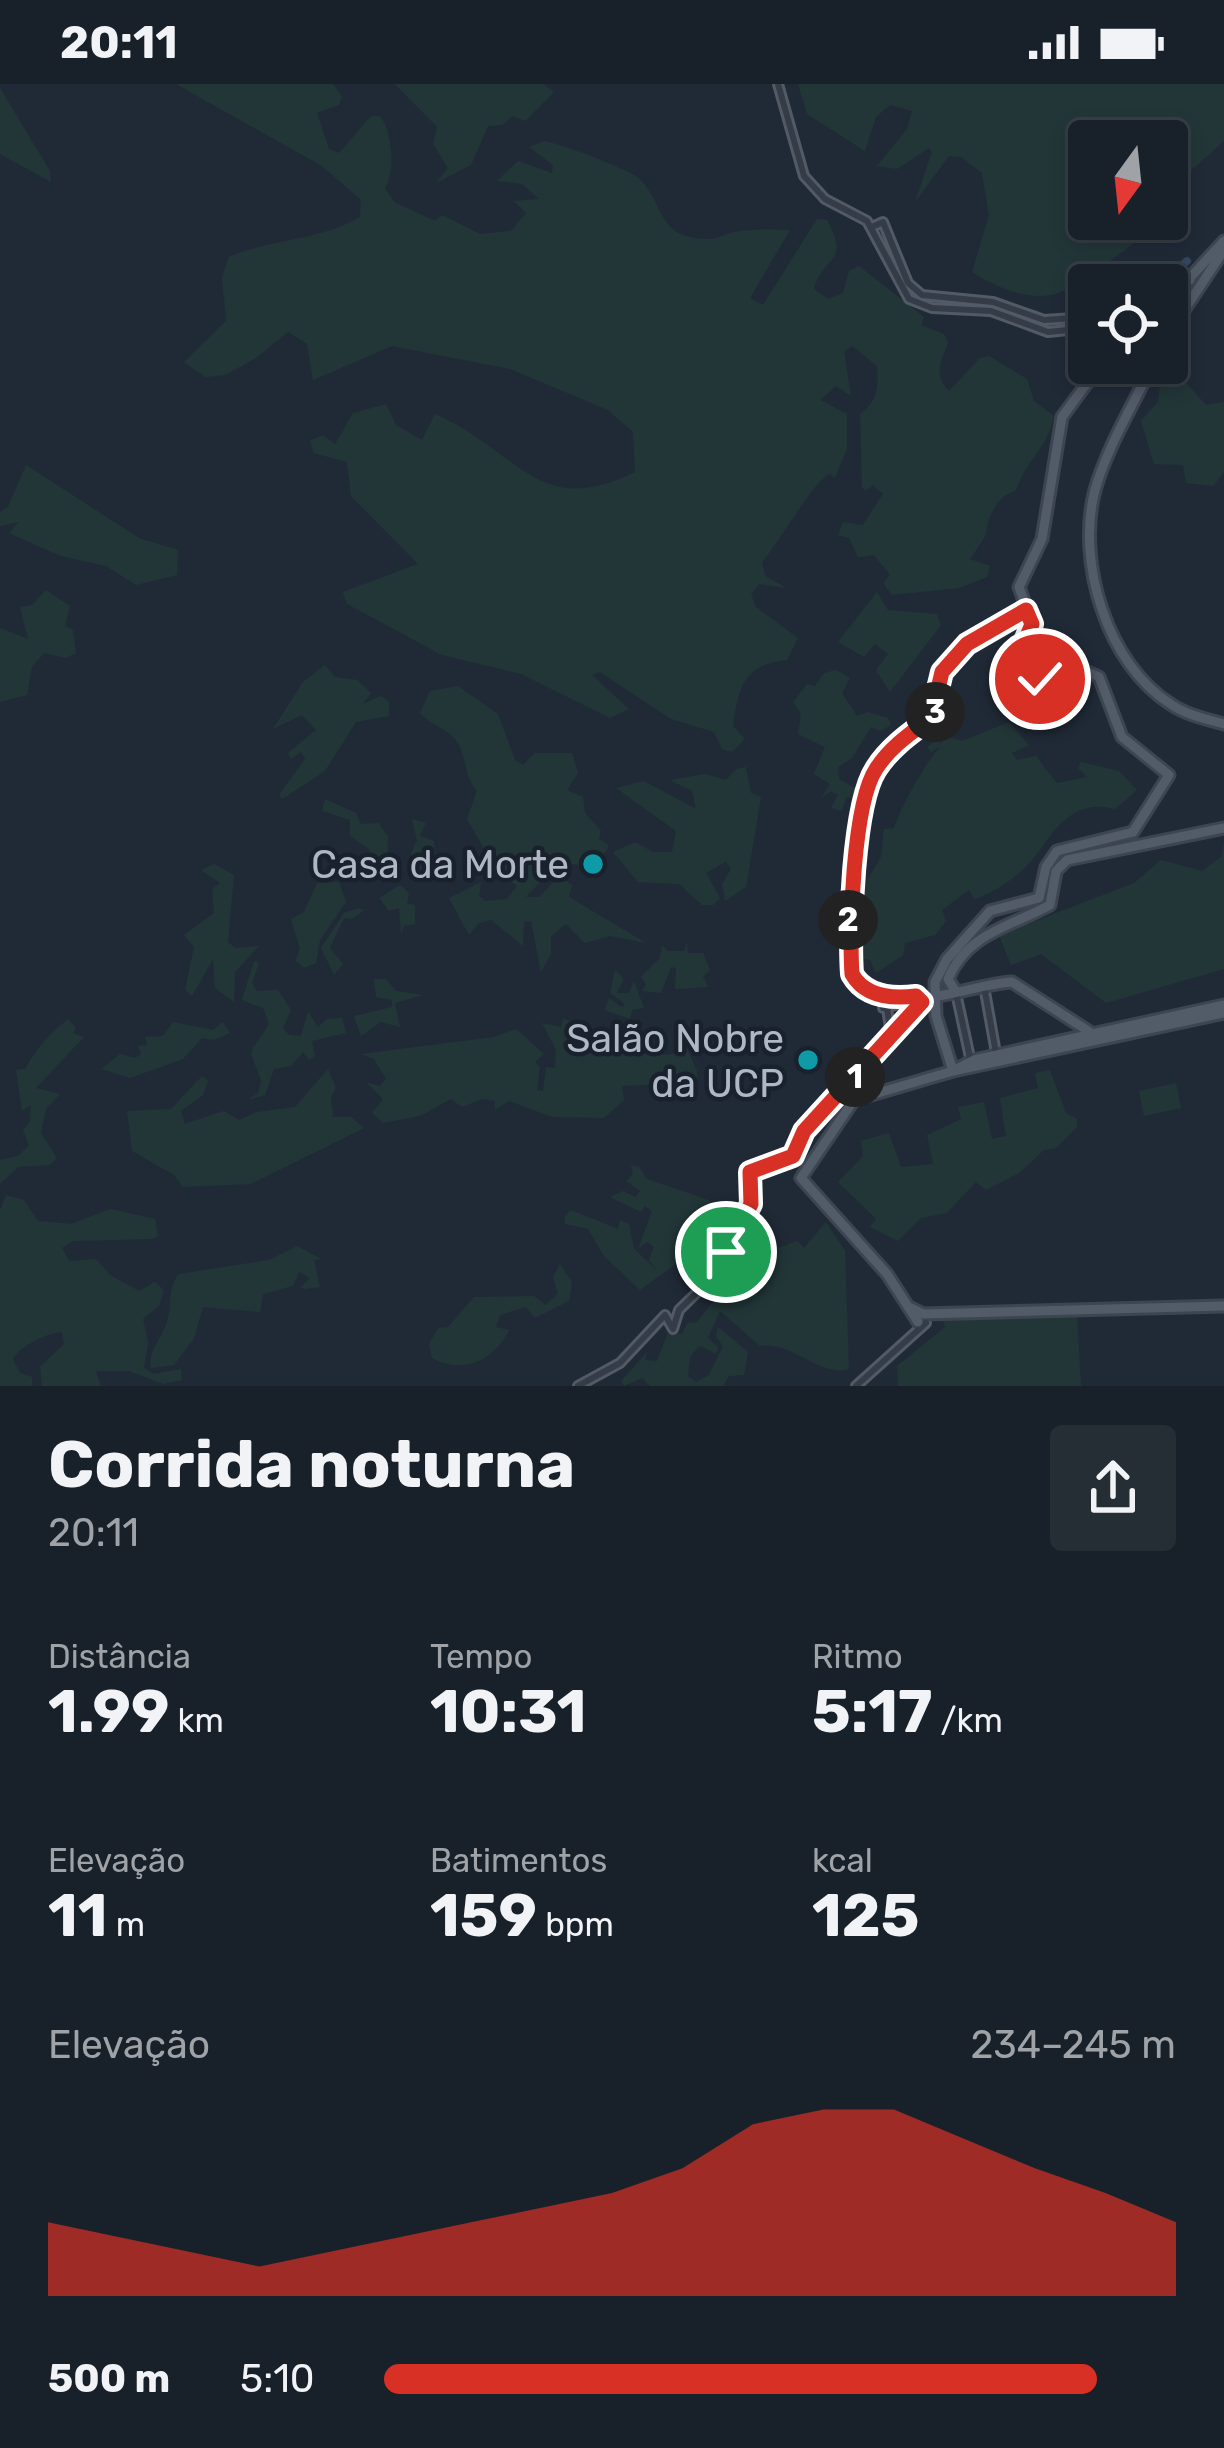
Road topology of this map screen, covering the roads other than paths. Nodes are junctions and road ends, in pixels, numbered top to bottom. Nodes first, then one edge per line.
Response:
1 (778, 84) edge
2 (872, 227) junction
3 (1224, 245) edge
4 (1211, 266) junction
5 (1188, 280) edge
6 (1188, 303) edge
7 (1068, 318) edge
8 (1068, 330) edge
9 (1086, 384) edge
10 (1144, 384) edge
11 (1026, 610) junction
12 (1224, 724) edge
13 (1224, 829) edge
14 (1133, 832) junction
15 (1135, 845) junction
16 (984, 986) junction
17 (956, 992) junction
18 (927, 1001) junction
19 (1223, 1012) edge
20 (892, 1036) junction
21 (1094, 1038) junction
22 (997, 1055) junction
23 (973, 1065) junction
24 (953, 1071) junction
25 (1224, 1306) edge
26 (921, 1323) junction
27 (600, 1382) edge
28 (578, 1386) edge
29 (856, 1386) edge

1 - 2 street
2 - 7 street
2 - 8 street
3 - 4 main road
4 - 5 main road
4 - 6 main road
9 - 11 main road
10 - 12 main road
11 - 14 main road
11 - 18 main road
13 - 15 main road
14 - 15 main road
14 - 18 main road
15 - 17 main road
16 - 17 main road
16 - 21 main road
16 - 22 street
17 - 18 main road
17 - 23 street
18 - 20 street
18 - 20 street
18 - 24 main road
19 - 21 main road
20 - 27 street
21 - 22 main road
21 - 23 main road
22 - 23 main road
23 - 24 main road
24 - 26 main road
25 - 26 main road
26 - 29 street
27 - 28 street

